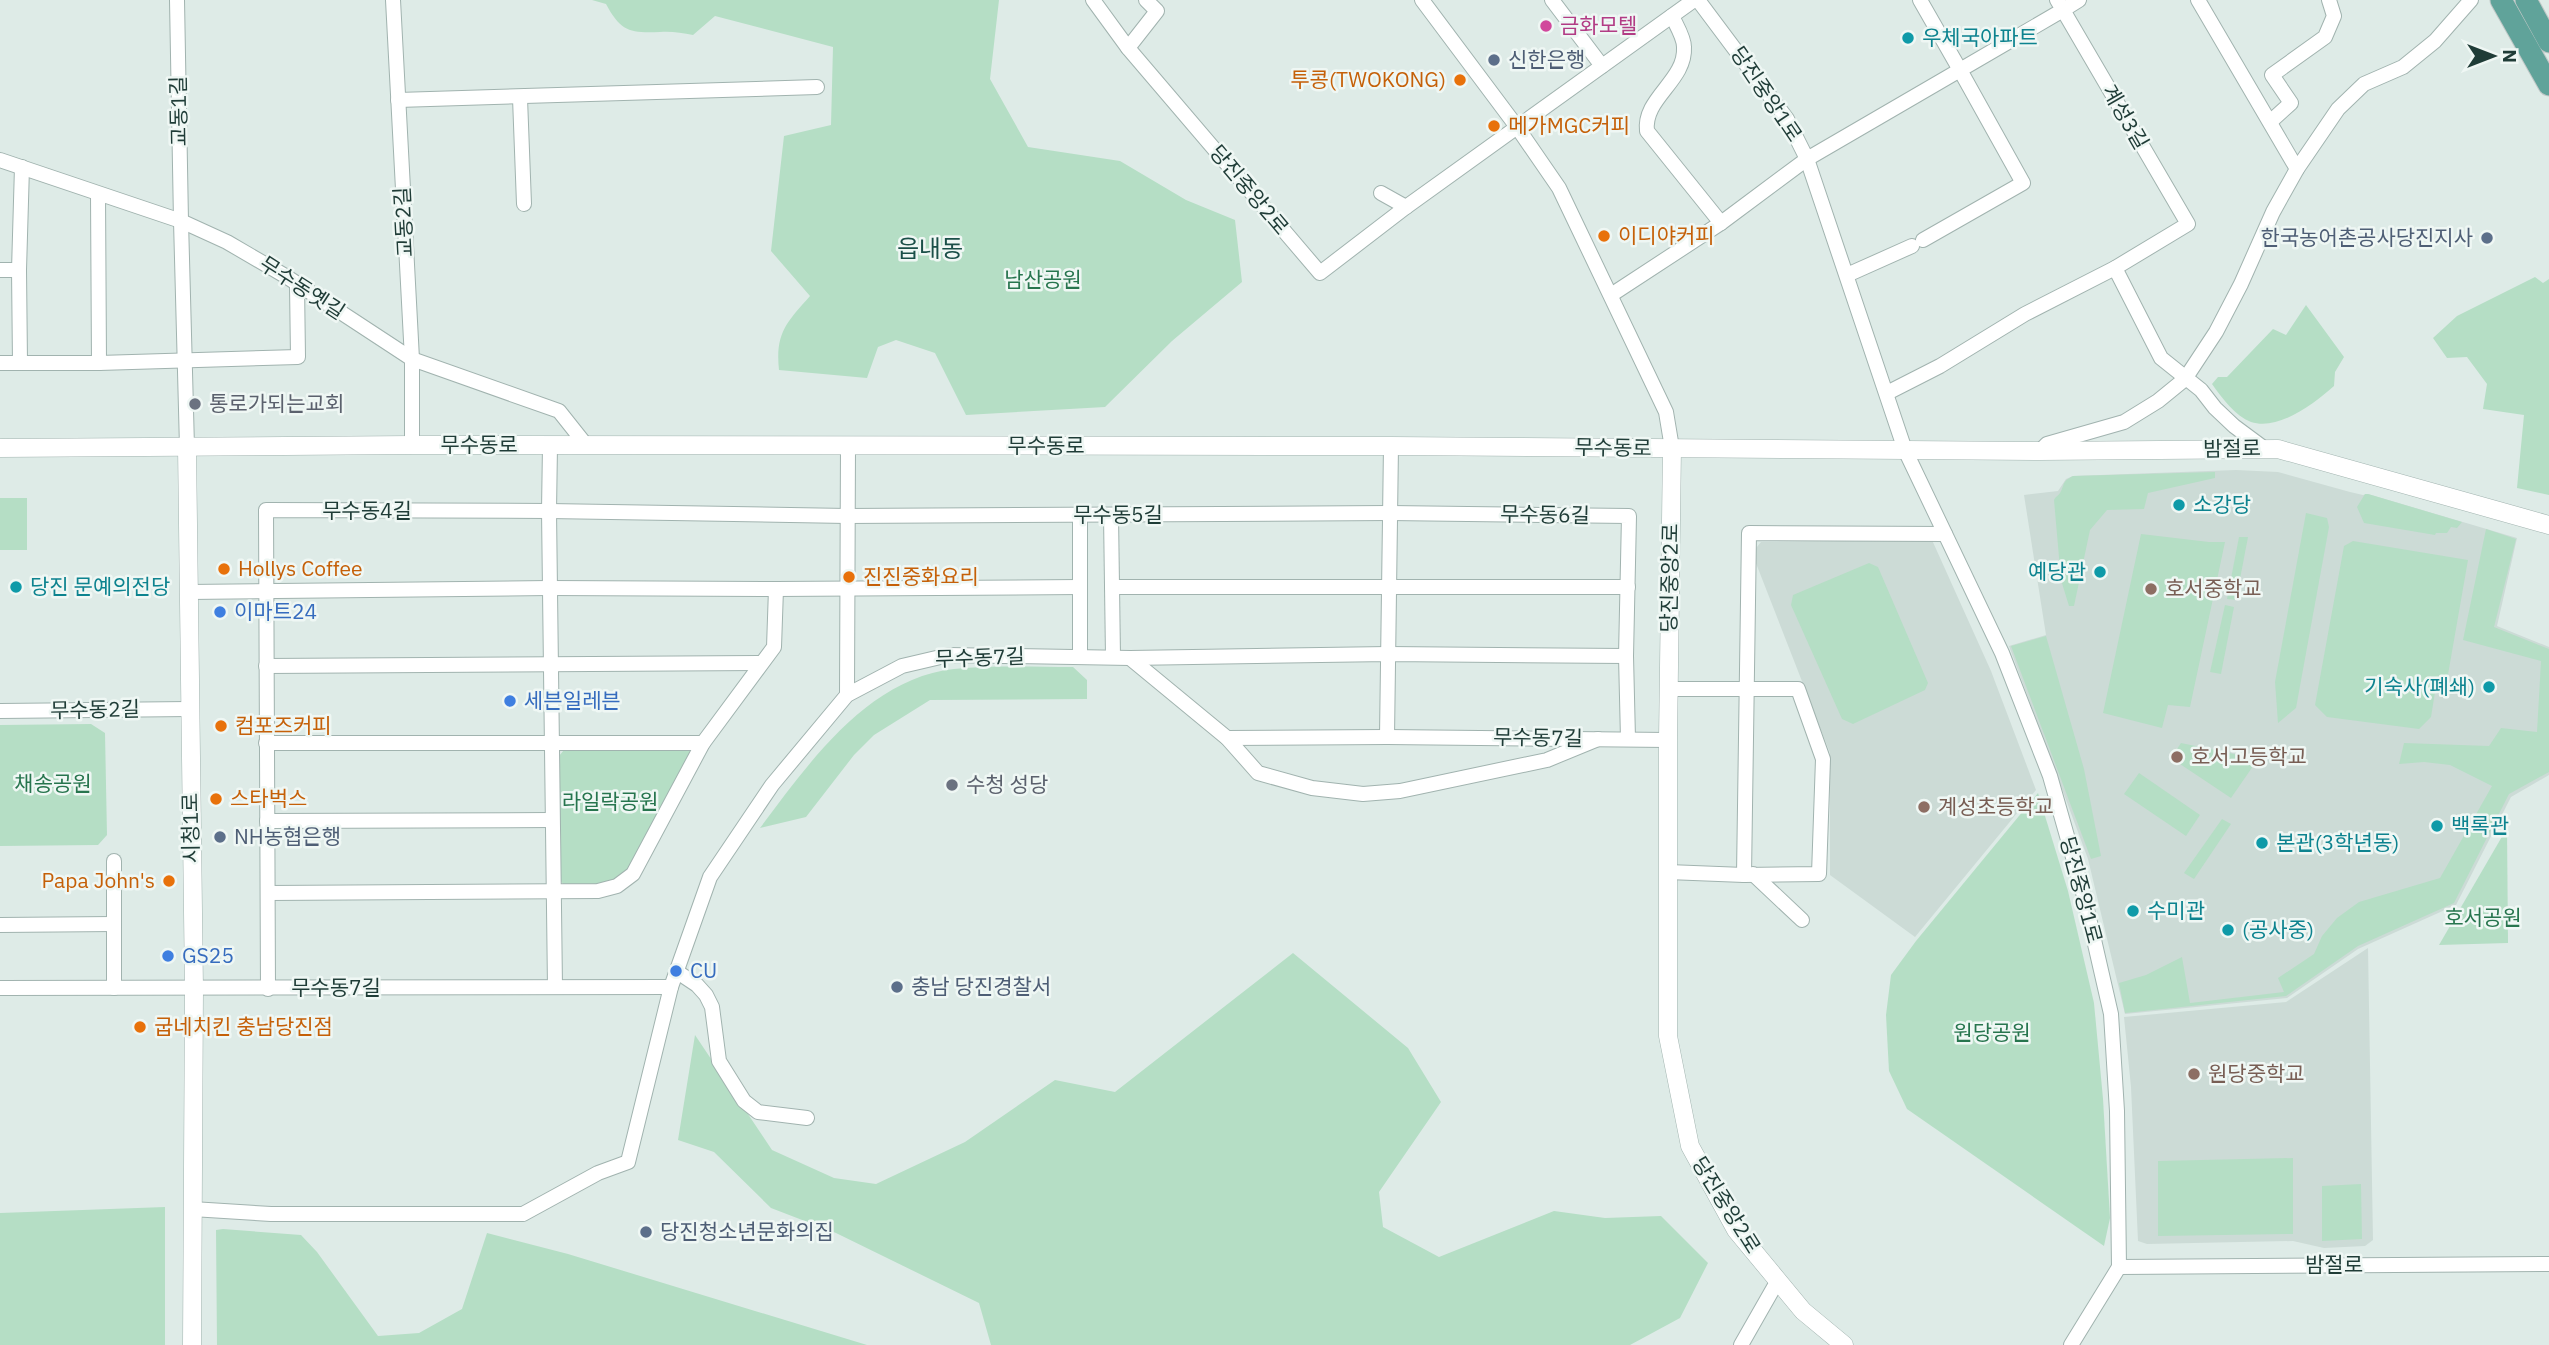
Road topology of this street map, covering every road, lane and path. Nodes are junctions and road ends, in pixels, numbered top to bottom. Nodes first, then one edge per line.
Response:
1 (177, 0) edge
2 (393, 0) edge
3 (1093, 0) edge
4 (1146, 0) edge
5 (1422, 0) edge
6 (1552, 0) edge
7 (1696, 0) edge
8 (1920, 0) edge
9 (2079, 0) edge
10 (2198, 0) edge
11 (2329, 0) edge
12 (2471, 0) edge
13 (2501, 0) edge
14 (2526, 0) edge
15 (2060, 5) edge
16 (1672, 16) junction
17 (2549, 41) edge
18 (1128, 48) junction
19 (1602, 66) junction
20 (1960, 70) junction
21 (2549, 86) edge
22 (817, 87) dead end
23 (520, 98) junction
24 (398, 100) junction
25 (2270, 122) junction
26 (1517, 127) junction
27 (1807, 159) junction
28 (0, 160) edge
29 (22, 167) junction
30 (2297, 169) junction
31 (1381, 193) dead end
32 (98, 194) junction
33 (524, 204) dead end
34 (1406, 207) junction
35 (180, 221) junction
36 (1721, 223) junction
37 (2115, 268) junction
38 (0, 270) edge
39 (19, 270) junction
40 (1847, 275) junction
41 (297, 285) junction
42 (1611, 295) junction
43 (412, 359) junction
44 (184, 360) junction
45 (0, 363) edge
46 (20, 363) junction
47 (99, 363) junction
48 (2185, 379) junction
49 (1887, 393) junction
50 (412, 445) junction
51 (586, 445) junction
52 (550, 446) junction
53 (848, 446) junction
54 (1391, 446) junction
55 (187, 447) junction
56 (0, 448) edge
57 (1672, 448) junction
58 (2264, 449) junction
59 (1905, 450) junction
60 (2040, 452) junction
61 (549, 511) junction
62 (1390, 513) junction
63 (1080, 515) junction
64 (1111, 515) junction
65 (847, 516) junction
66 (2549, 525) edge
67 (1945, 534) junction
68 (1389, 586) junction
69 (1080, 587) junction
70 (1112, 587) junction
71 (1628, 587) junction
72 (550, 588) junction
73 (776, 589) junction
74 (847, 589) junction
75 (189, 592) junction
76 (265, 592) junction
77 (1388, 654) junction
78 (1080, 656) junction
79 (1626, 656) junction
80 (1113, 657) junction
81 (1130, 658) junction
82 (760, 663) junction
83 (550, 664) junction
84 (265, 666) junction
85 (1669, 690) junction
86 (1747, 690) junction
87 (847, 695) junction
88 (190, 709) junction
89 (0, 711) edge
90 (1387, 737) junction
91 (1227, 738) junction
92 (1598, 739) junction
93 (1628, 739) junction
94 (1668, 740) junction
95 (551, 742) junction
96 (266, 743) junction
97 (703, 743) junction
98 (552, 820) junction
99 (267, 821) junction
100 (114, 860) dead end
101 (1668, 872) junction
102 (1748, 875) junction
103 (554, 891) junction
104 (268, 893) junction
105 (1802, 920) dead end
106 (0, 925) edge
107 (114, 925) junction
108 (676, 971) junction
109 (555, 987) junction
110 (671, 987) junction
111 (0, 988) edge
112 (114, 988) junction
113 (194, 989) junction
114 (268, 989) junction
115 (807, 1118) dead end
116 (191, 1209) junction
117 (2549, 1264) edge
118 (2119, 1267) junction
119 (1777, 1282) junction
120 (192, 1345) edge
121 (1741, 1345) edge
122 (1844, 1345) edge
123 (2071, 1345) edge

1 - 35 street, 교동1길
2 - 24 street, 교동2길
3 - 18 street, 당진중앙2로
4 - 18 street
5 - 26 street, 당진중앙2로
6 - 19 street
7 - 16 street, 당진중앙2로
7 - 27 street, 당진중앙1로
8 - 20 street
9 - 15 street
10 - 25 street
11 - 25 street
12 - 30 street
13 - 21 main road
14 - 17 main road
15 - 20 street
15 - 37 street, 계성3길
16 - 19 street, 당진중앙2로
16 - 36 street
18 - 34 street, 당진중앙2로
19 - 26 street, 당진중앙2로
20 - 27 street
20 - 40 street
22 - 23 street
23 - 24 street
23 - 33 street
24 - 43 street, 교동2길
25 - 30 street
26 - 34 street, 당진중앙2로
26 - 42 street, 당진중앙2로
27 - 36 street
27 - 40 street, 당진중앙1로
28 - 29 street, 무수동옛길
29 - 32 street, 무수동옛길
29 - 39 street
30 - 48 street
31 - 34 street
32 - 35 street, 무수동옛길
32 - 47 street
35 - 41 street, 무수동옛길
35 - 44 street
36 - 42 street
37 - 48 street
37 - 49 street
38 - 39 street
39 - 46 street
40 - 49 street, 당진중앙1로
41 - 43 street, 무수동옛길
41 - 44 street
42 - 57 street, 당진중앙2로
43 - 50 street, 교동2길
43 - 51 street, 무수동옛길
44 - 47 street
44 - 55 street
45 - 46 street
46 - 47 street
48 - 58 street
48 - 60 street
49 - 59 street, 당진중앙1로
50 - 52 street, 무수동로
50 - 55 street, 무수동로
51 - 52 street, 무수동로
51 - 53 street, 무수동로
52 - 61 street
53 - 54 street, 무수동로
53 - 65 street
54 - 57 street, 무수동로
54 - 62 street
55 - 56 street, 무수동로
55 - 75 street, 시청1로
57 - 59 street, 무수동로
57 - 85 street, 당진중앙2로
58 - 60 street, 밤절로
58 - 66 street, 밤절로
59 - 60 street, 밤절로
59 - 67 street, 당진중앙1로
61 - 65 street, 무수동4길
61 - 72 street
61 - 76 street, 무수동4길
62 - 64 street, 무수동5길
62 - 68 street
62 - 71 street, 무수동6길
63 - 64 street, 무수동5길
63 - 65 street, 무수동5길
63 - 69 street
64 - 70 street
65 - 74 street
67 - 86 street
67 - 118 street, 당진중앙1로
68 - 70 street
68 - 71 street
68 - 77 street
69 - 74 street
69 - 78 street
70 - 80 street
71 - 79 street, 무수동6길
72 - 73 street
72 - 76 street
72 - 83 street
73 - 74 street
73 - 82 street
74 - 87 street
75 - 76 street
75 - 88 street, 시청1로
76 - 84 street, 무수동4길
77 - 79 street
77 - 81 street, 무수동7길
77 - 90 street
78 - 80 street, 무수동7길
78 - 87 street, 무수동7길
79 - 93 street, 무수동6길
80 - 81 street, 무수동7길
81 - 91 street, 무수동7길
82 - 83 street
82 - 97 street
83 - 84 street
83 - 95 street
84 - 96 street, 무수동4길
85 - 86 street
85 - 94 street, 당진중앙2로
86 - 102 street
86 - 102 street
87 - 108 street, 무수동7길
88 - 89 street, 무수동2길
88 - 113 street, 시청1로
90 - 91 street, 무수동7길
90 - 92 street, 무수동7길
91 - 92 street, 무수동7길
92 - 93 street, 무수동7길
93 - 94 street, 무수동7길
94 - 101 street, 당진중앙2로
95 - 96 street
95 - 97 street
95 - 98 street
96 - 99 street, 무수동4길
97 - 103 street
98 - 99 street
98 - 103 street
99 - 104 street, 무수동4길
100 - 107 street
101 - 102 street
101 - 119 street, 당진중앙2로
102 - 105 street
103 - 104 street
103 - 109 street
104 - 114 street, 무수동4길
106 - 107 street
107 - 112 street
108 - 110 street, 무수동7길
108 - 115 street
109 - 110 street, 무수동7길
109 - 114 street, 무수동7길
110 - 116 street, 무수동7길
111 - 112 street, 무수동7길
112 - 113 street, 무수동7길
113 - 114 street, 무수동7길
113 - 116 street, 시청1로
116 - 120 street, 시청1로
117 - 118 street, 밤절로
118 - 123 street
119 - 121 street
119 - 122 street, 당진중앙2로

